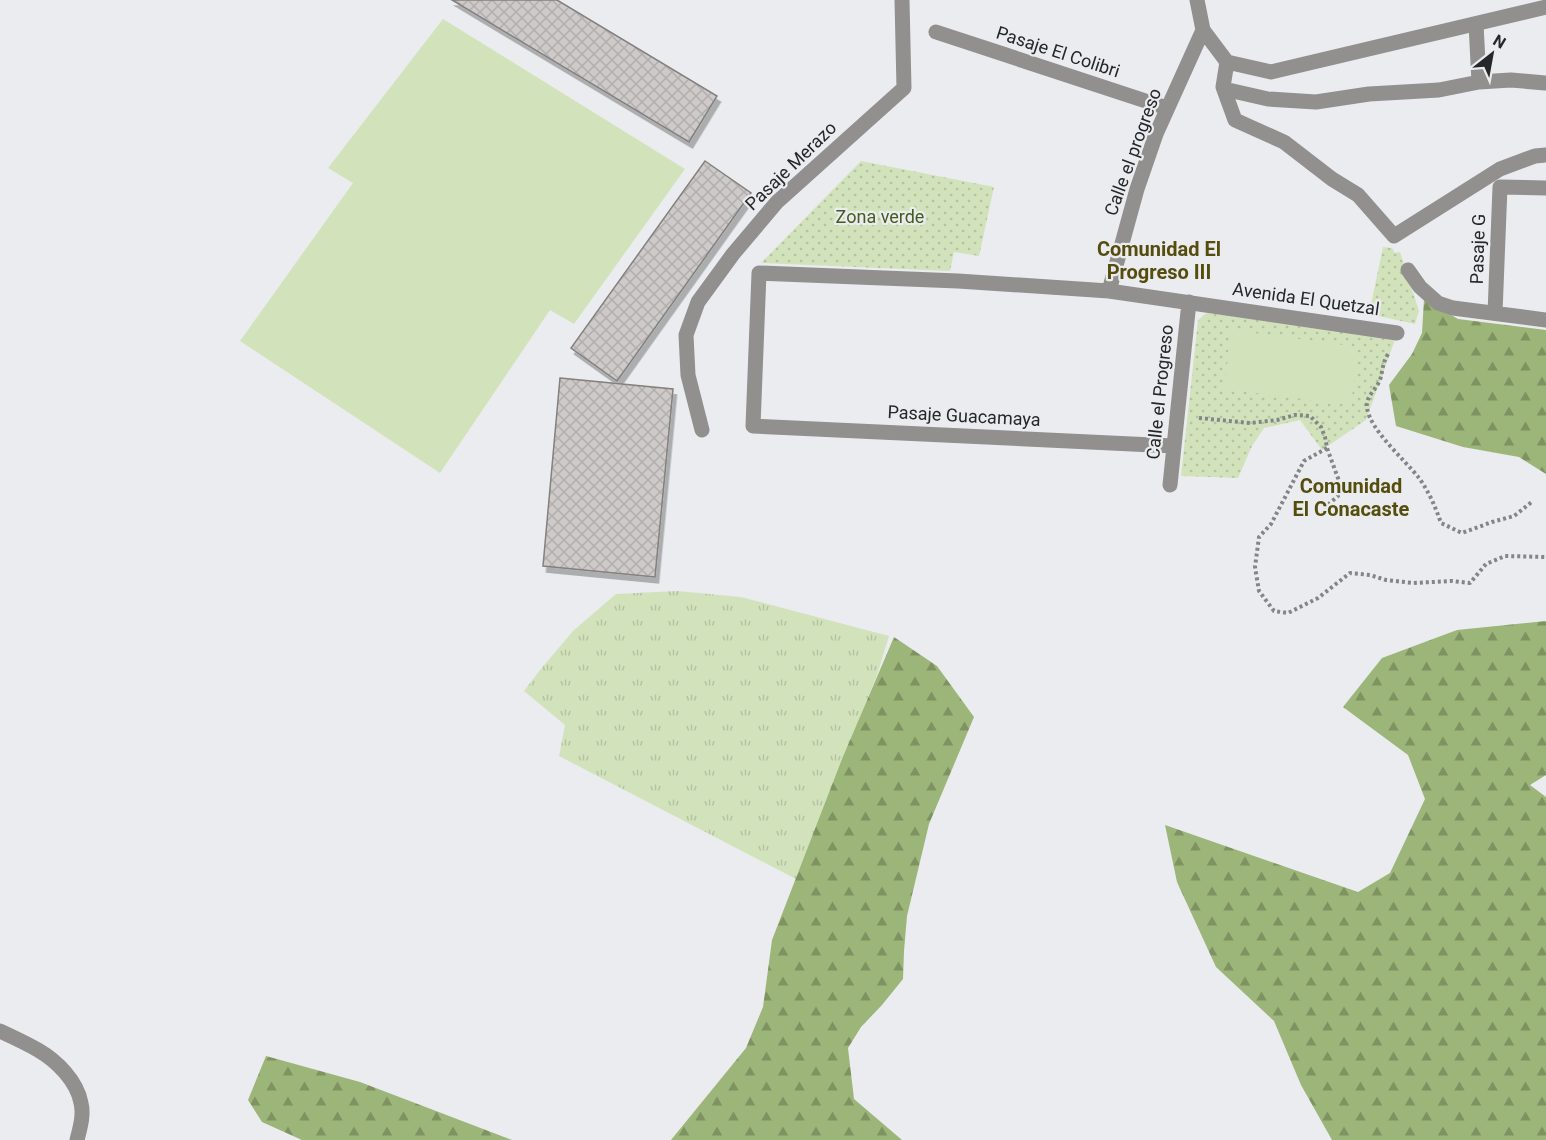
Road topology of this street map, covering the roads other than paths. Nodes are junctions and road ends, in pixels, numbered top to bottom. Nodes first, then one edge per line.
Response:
1 (902, 0) edge
2 (1197, 0) edge
3 (1546, 7) edge
4 (1476, 24) junction
5 (1203, 30) junction
6 (936, 32) dead end
7 (1227, 62) junction
8 (1479, 82) junction
9 (1545, 83) edge
10 (1224, 89) junction
11 (1167, 108) junction
12 (1546, 155) edge
13 (1546, 188) edge
14 (1408, 270) dead end
15 (1109, 291) junction
16 (1190, 302) junction
17 (1495, 313) junction
18 (1546, 320) edge
19 (1397, 333) dead end
20 (753, 426) joint
21 (702, 430) dead end
22 (1174, 446) junction
23 (1170, 485) dead end
24 (0, 1031) edge
25 (77, 1140) edge

1 - 21 street, Pasaje Merazo
2 - 5 street
3 - 4 street
4 - 7 street
4 - 8 street
5 - 7 street
5 - 11 street, Calle el progreso
6 - 11 street, Pasaje El Colibri
7 - 10 street
8 - 9 street
8 - 10 street
10 - 12 street
11 - 15 street, Calle el progreso
13 - 17 street, Pasaje G
14 - 17 street
15 - 16 street, Avenida El Quetzal
15 - 20 street, Avenida El Quetzal
16 - 19 street, Avenida El Quetzal
16 - 22 street, Calle el Progreso
17 - 18 street
20 - 22 street, Pasaje Guacamaya
22 - 23 street, Calle el Progreso
24 - 25 street

